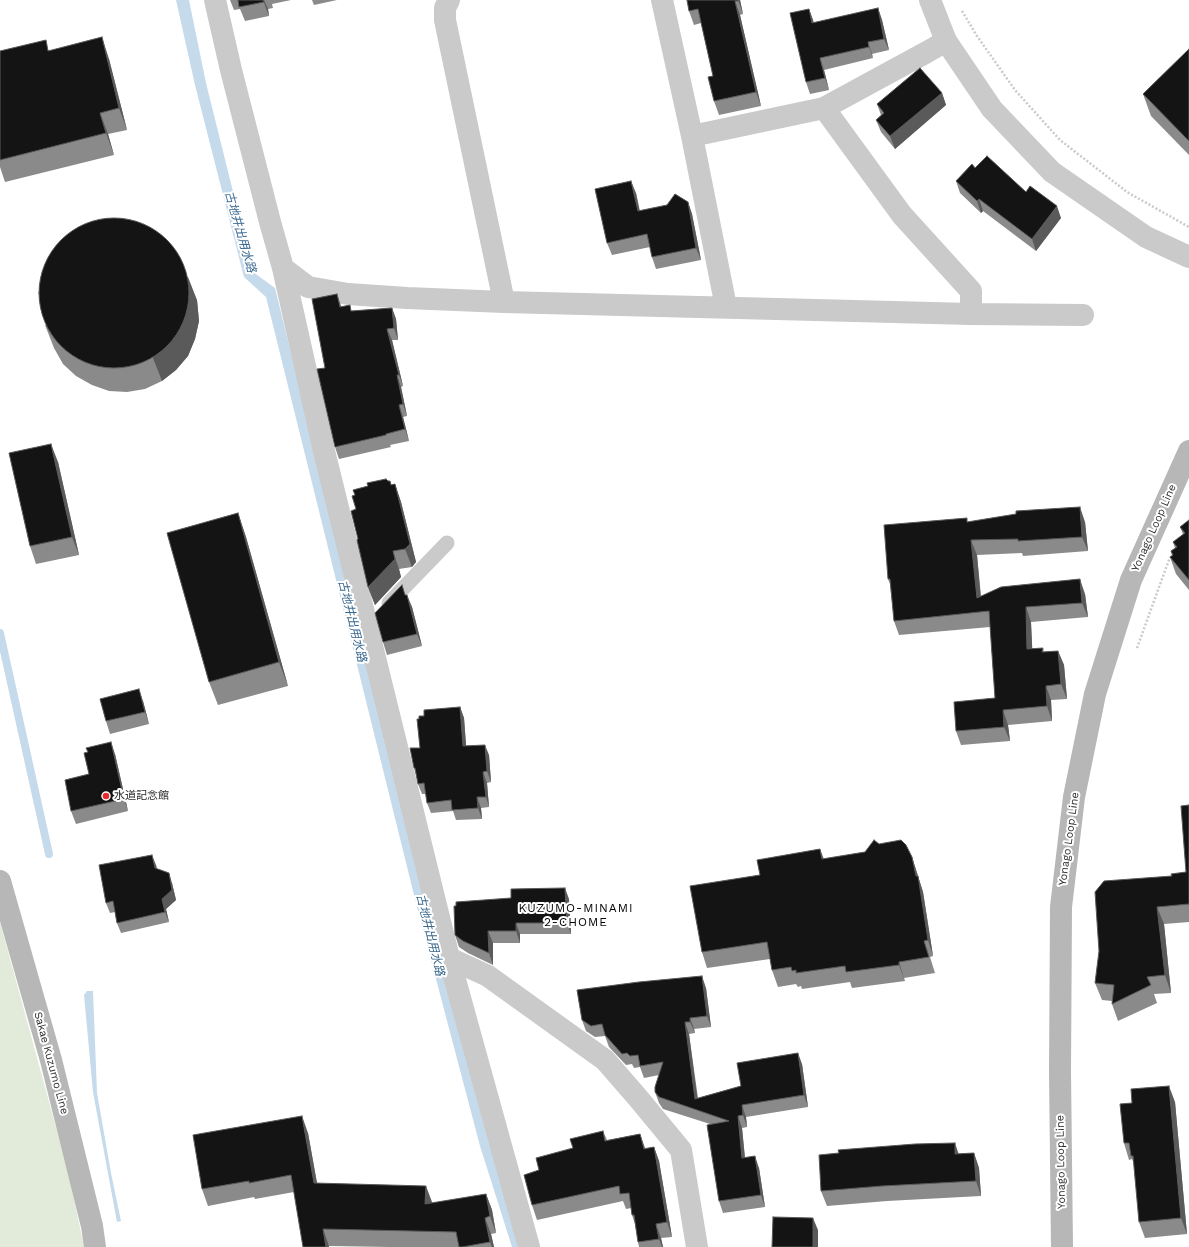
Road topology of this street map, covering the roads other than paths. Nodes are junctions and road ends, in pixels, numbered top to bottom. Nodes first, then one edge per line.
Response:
1 (215, 0) edge
2 (450, 0) edge
3 (662, 0) edge
4 (930, 0) edge
5 (946, 40) junction
6 (824, 108) junction
7 (692, 136) junction
8 (1189, 257) edge
9 (283, 268) junction
10 (504, 302) junction
11 (726, 307) junction
12 (972, 314) junction
13 (1083, 315) dead end
14 (1186, 466) edge
15 (447, 543) dead end
16 (367, 626) junction
17 (0, 881) edge
18 (449, 958) junction
19 (95, 1247) edge
20 (529, 1247) edge
21 (697, 1247) edge
22 (1062, 1247) edge

1 - 9 street
2 - 10 street
3 - 7 street
4 - 5 street
5 - 6 street
5 - 8 street
6 - 7 street
6 - 12 street
7 - 11 street
9 - 10 street
9 - 16 street
10 - 11 street
11 - 12 street
12 - 13 street
14 - 22 main road, Yonago Loop Line
15 - 16 lane
16 - 18 street
17 - 19 main road, Sakae Kuzumo Line
18 - 20 street
18 - 21 street

